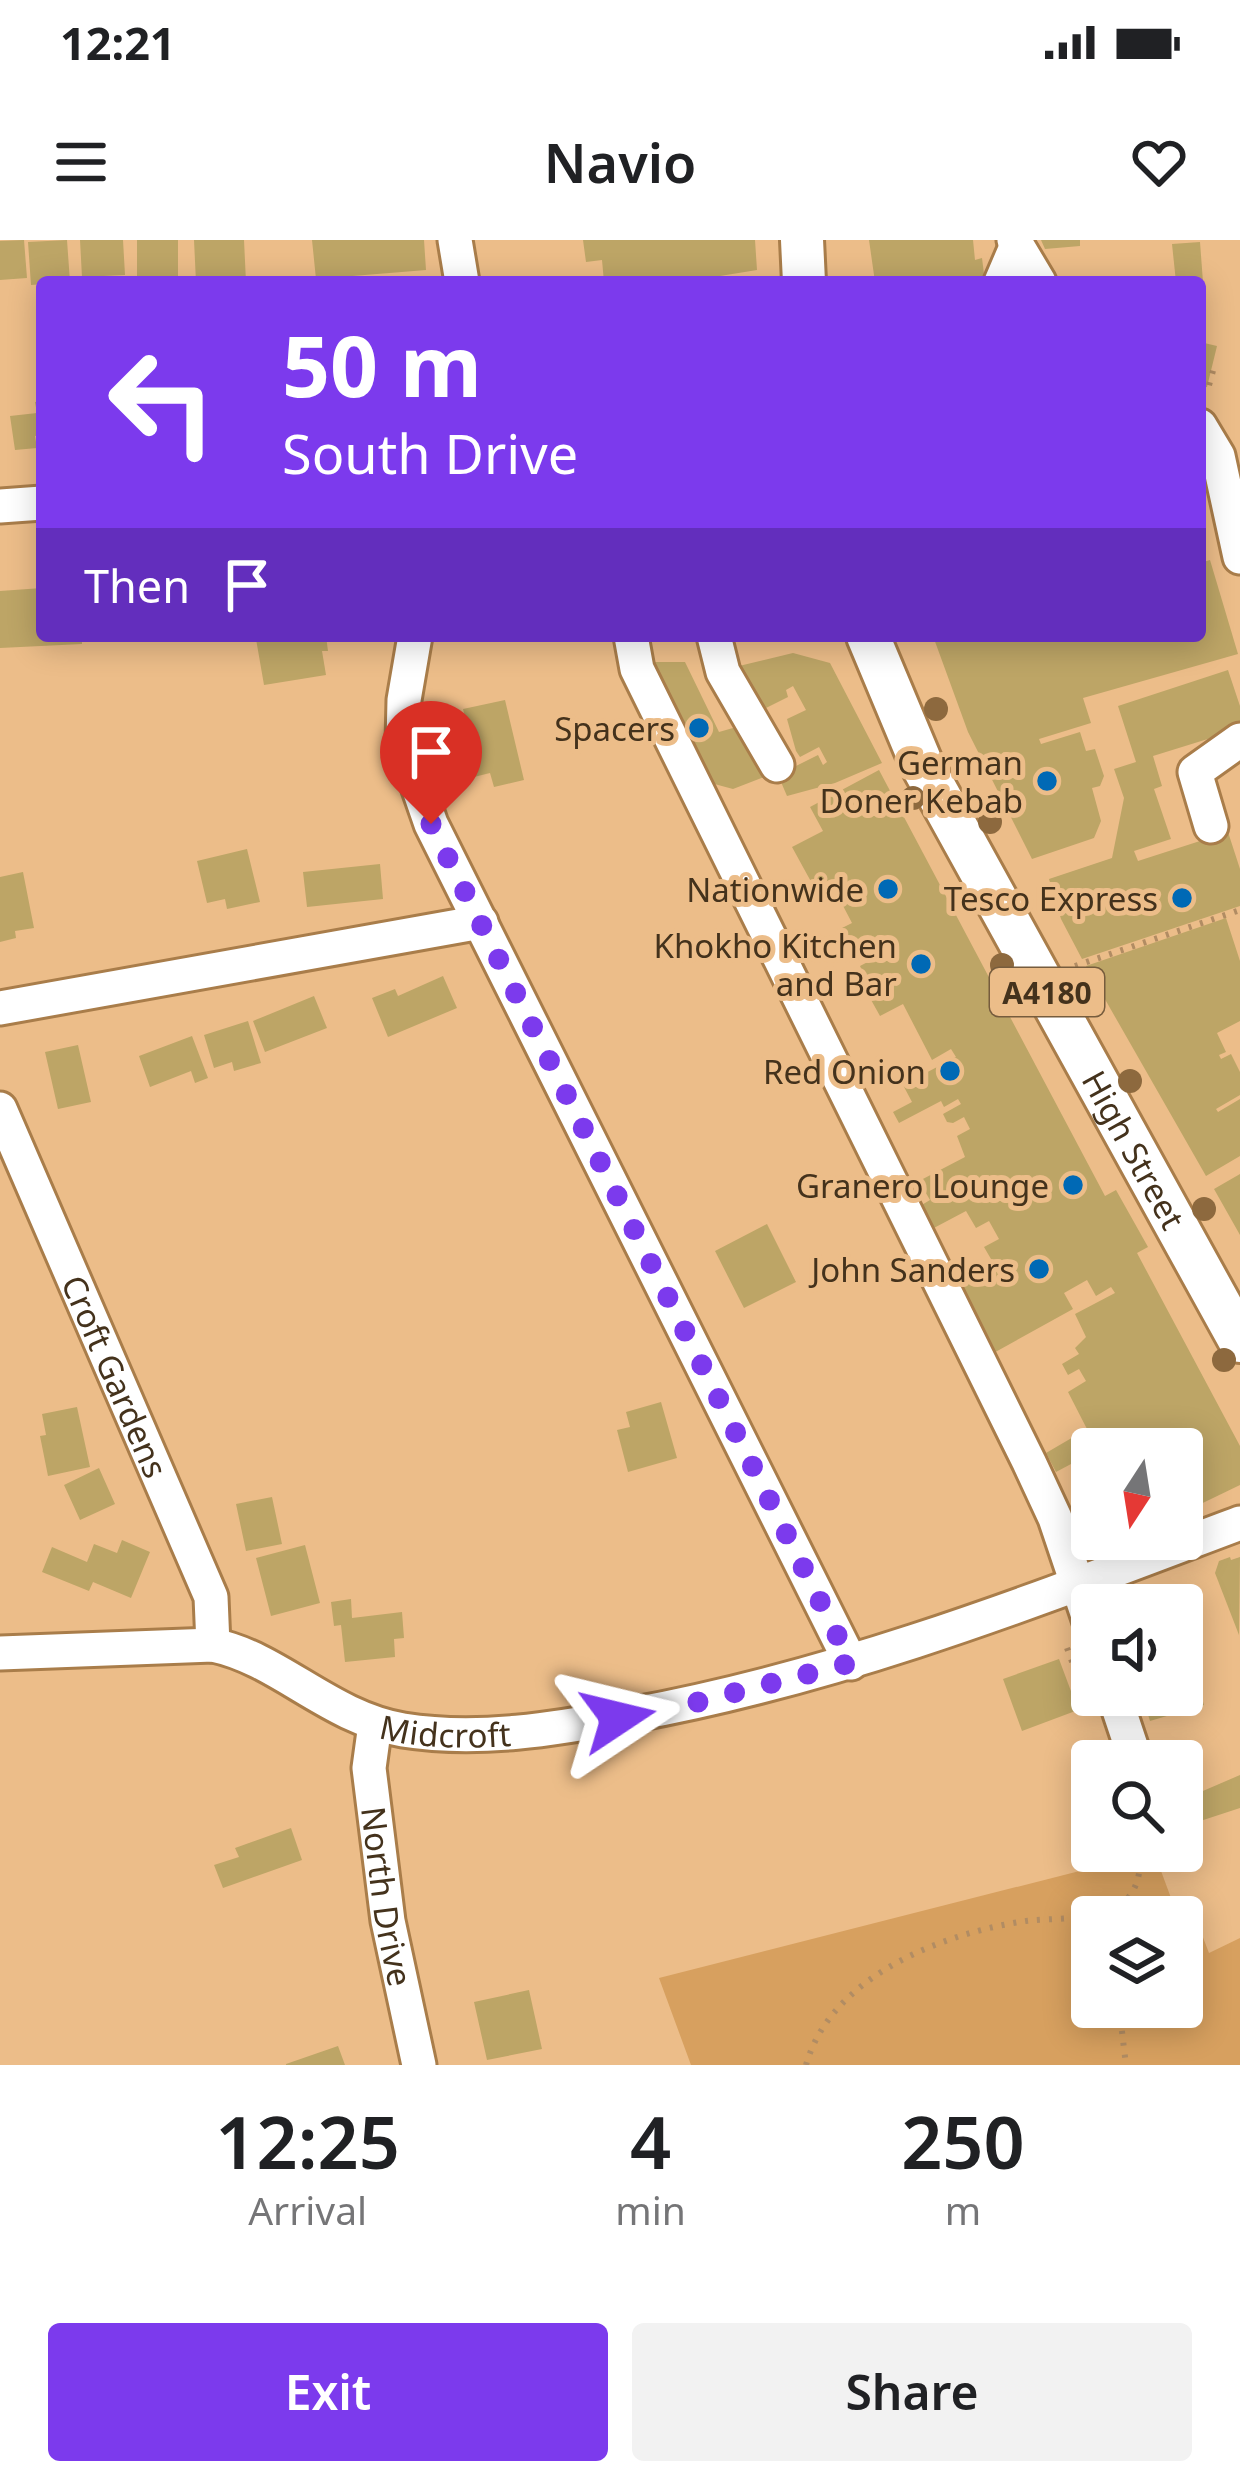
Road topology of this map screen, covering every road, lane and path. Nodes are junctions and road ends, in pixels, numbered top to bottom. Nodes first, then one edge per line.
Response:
1 (455, 240) edge
2 (1015, 243) edge
3 (461, 276) edge
4 (1002, 276) edge
5 (1035, 276) edge
6 (1214, 367) dead end
7 (1206, 389) edge
8 (1206, 436) edge
9 (36, 503) edge
10 (0, 506) edge
11 (1240, 557) edge
12 (414, 642) edge
13 (632, 642) edge
14 (716, 642) edge
15 (870, 642) edge
16 (1240, 740) edge
17 (777, 765) dead end
18 (1211, 826) dead end
19 (1240, 910) edge
20 (481, 922) junction
21 (1076, 966) dead end
22 (0, 1008) edge
23 (0, 1109) edge
24 (1240, 1341) edge
25 (1240, 1523) edge
26 (1077, 1583) junction
27 (212, 1645) junction
28 (0, 1653) edge
29 (851, 1663) junction
30 (375, 1724) junction
31 (1071, 1919) edge
32 (1122, 2028) edge
33 (419, 2065) edge
34 (806, 2065) edge
35 (1126, 2065) edge

1 - 3 street
2 - 4 street
2 - 5 street
6 - 7 path
8 - 11 street
9 - 10 street
12 - 20 street
13 - 26 street
14 - 17 street
15 - 24 main road, High Street / A4180
16 - 18 street
19 - 21 path
20 - 22 street
20 - 29 street
23 - 27 street, Croft Gardens
25 - 26 street, Midcroft
26 - 29 street, Midcroft
27 - 28 street, Midcroft
27 - 30 street, Midcroft
29 - 30 street, Midcroft
30 - 33 street, North Drive
31 - 34 path
32 - 35 path

